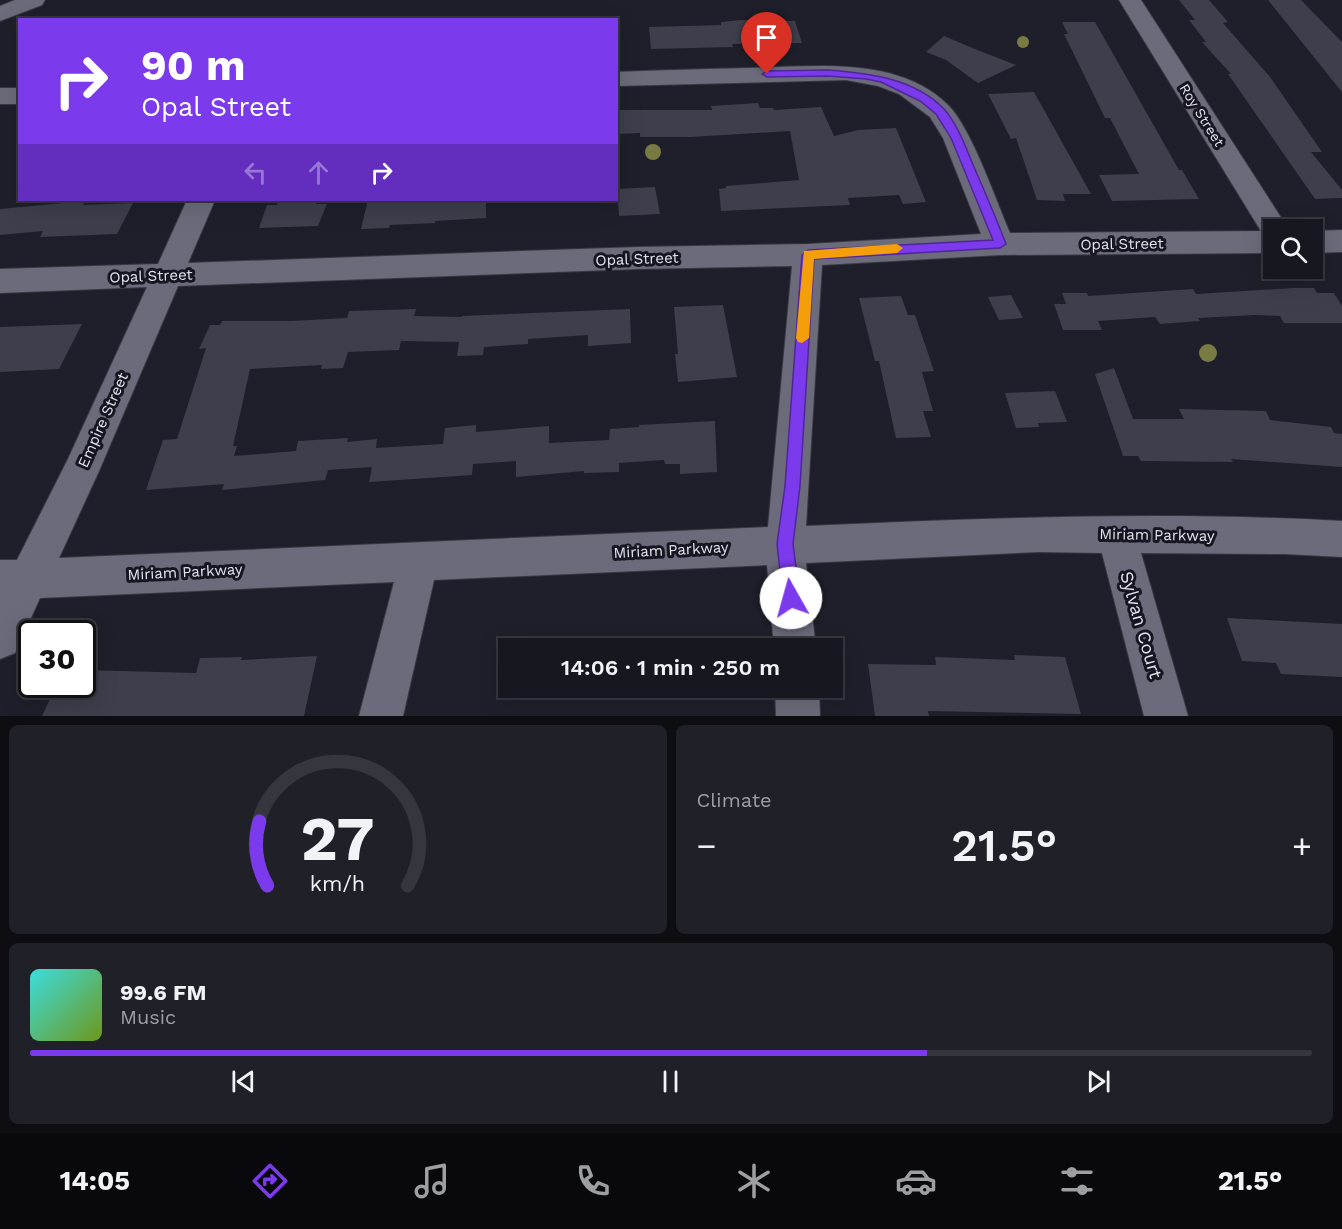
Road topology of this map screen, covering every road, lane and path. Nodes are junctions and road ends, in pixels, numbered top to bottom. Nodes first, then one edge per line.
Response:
1 (34, 0) edge
2 (1130, 0) edge
3 (0, 14) edge
4 (618, 79) edge
5 (0, 96) edge
6 (18, 96) edge
7 (201, 201) edge
8 (1268, 219) edge
9 (1342, 241) edge
10 (1263, 242) edge
11 (1323, 242) edge
12 (1000, 244) junction
13 (808, 255) junction
14 (168, 275) junction
15 (0, 281) edge
16 (1116, 534) junction
17 (1342, 539) edge
18 (785, 544) junction
19 (419, 561) junction
20 (14, 580) edge
21 (0, 638) edge
22 (794, 638) edge
23 (797, 698) edge
24 (381, 716) edge
25 (798, 716) edge
26 (1166, 716) edge

1 - 3 street
2 - 8 street, Roy Street
4 - 12 street
5 - 6 street
7 - 14 street, Empire Street
9 - 11 street
10 - 12 street, Opal Street
12 - 13 street, Opal Street
13 - 14 street, Opal Street
13 - 18 street
14 - 15 street, Opal Street
14 - 20 street, Empire Street
16 - 17 street, Miriam Parkway
16 - 18 street, Miriam Parkway
16 - 26 street, Sylvan Court
18 - 19 street, Miriam Parkway
18 - 22 street
19 - 20 street, Miriam Parkway
19 - 24 street
20 - 21 street, Empire Street
23 - 25 street

